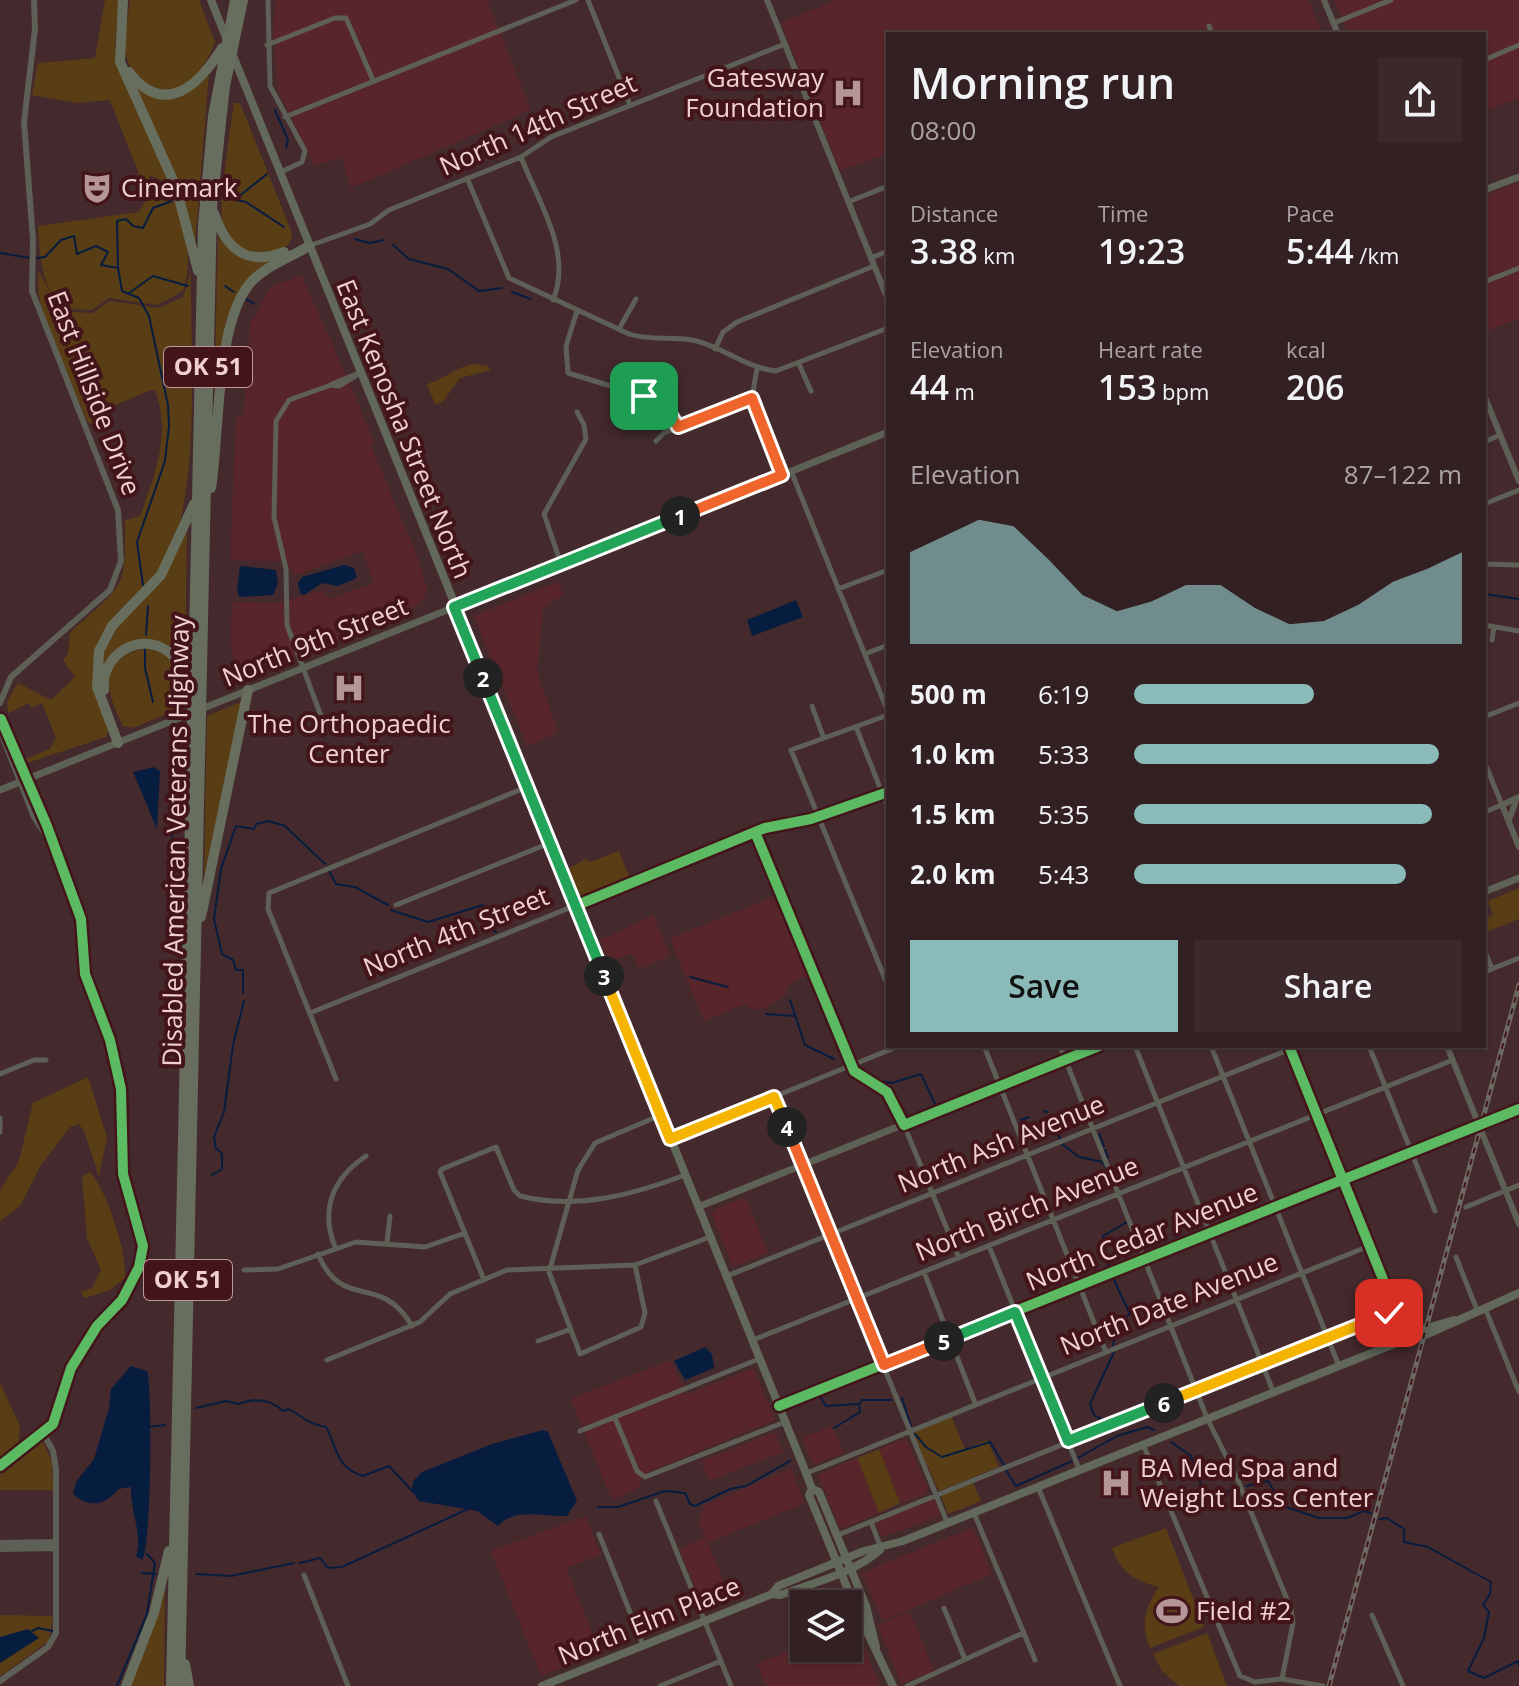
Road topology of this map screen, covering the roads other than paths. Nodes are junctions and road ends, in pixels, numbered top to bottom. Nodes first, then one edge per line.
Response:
1 (34, 0) edge
2 (125, 0) edge
3 (211, 0) edge
4 (235, 0) edge
5 (243, 0) edge
6 (268, 0) edge
7 (576, 0) edge
8 (588, 0) edge
9 (767, 0) edge
10 (1324, 0) edge
11 (1391, 0) edge
12 (1334, 23) junction
13 (1209, 26) dead end
14 (1211, 32) edge
15 (1337, 32) edge
16 (226, 42) junction
17 (785, 44) junction
18 (267, 45) junction
19 (1519, 45) edge
20 (1486, 59) edge
21 (373, 80) junction
22 (630, 105) junction
23 (285, 117) junction
24 (521, 157) junction
25 (280, 172) junction
26 (1519, 177) edge
27 (467, 178) junction
28 (886, 187) edge
29 (1486, 189) edge
30 (848, 202) junction
31 (212, 206) junction
32 (309, 246) junction
33 (886, 252) edge
34 (871, 258) junction
35 (874, 266) junction
36 (1519, 268) edge
37 (1486, 281) edge
38 (202, 286) junction
39 (886, 295) edge
40 (636, 299) dead end
41 (553, 300) junction
42 (577, 311) junction
43 (619, 329) junction
44 (886, 329) edge
45 (715, 349) junction
46 (799, 364) junction
47 (757, 368) junction
48 (360, 373) junction
49 (811, 391) dead end
50 (752, 398) junction
51 (1486, 400) edge
52 (577, 412) dead end
53 (678, 427) junction
54 (886, 433) edge
55 (1500, 435) junction
56 (656, 441) dead end
57 (1486, 441) edge
58 (791, 471) junction
59 (782, 475) junction
60 (1519, 481) edge
61 (1519, 490) edge
62 (197, 495) junction
63 (1486, 503) edge
64 (204, 527) junction
65 (561, 564) junction
66 (1486, 564) edge
67 (1519, 565) edge
68 (886, 571) edge
69 (838, 589) junction
70 (454, 607) junction
71 (1486, 625) edge
72 (1494, 627) junction
73 (1519, 631) edge
74 (1492, 640) dead end
75 (886, 646) edge
76 (865, 654) junction
77 (302, 668) junction
78 (248, 690) junction
79 (192, 701) junction
80 (0, 703) edge
81 (1519, 703) edge
82 (812, 706) dead end
83 (886, 708) edge
84 (0, 711) edge
85 (886, 714) edge
86 (1486, 716) edge
87 (0, 720) edge
88 (324, 724) dead end
89 (856, 727) junction
90 (0, 730) edge
91 (823, 736) junction
92 (121, 742) junction
93 (1486, 766) edge
94 (23, 781) junction
95 (527, 787) junction
96 (0, 790) edge
97 (885, 793) edge
98 (1518, 798) edge
99 (1502, 805) junction
100 (1486, 811) edge
101 (818, 817) junction
102 (1509, 821) junction
103 (755, 832) junction
104 (550, 843) junction
105 (1519, 847) edge
106 (1519, 878) edge
107 (1486, 891) edge
108 (396, 905) dead end
109 (575, 906) junction
110 (195, 950) junction
111 (1486, 954) edge
112 (1519, 958) edge
113 (1492, 969) junction
114 (1486, 971) edge
115 (886, 981) edge
116 (310, 1013) junction
117 (894, 1048) edge
118 (985, 1048) edge
119 (1061, 1048) edge
120 (1094, 1048) edge
121 (1136, 1048) edge
122 (1212, 1048) edge
123 (1290, 1048) edge
124 (1370, 1048) edge
125 (1448, 1048) edge
126 (46, 1060) dead end
127 (1065, 1060) junction
128 (1453, 1060) junction
129 (852, 1066) junction
130 (0, 1074) edge
131 (1223, 1076) junction
132 (336, 1079) dead end
133 (999, 1086) junction
134 (1385, 1087) junction
135 (774, 1097) junction
136 (1158, 1103) junction
137 (1519, 1109) edge
138 (1317, 1114) junction
139 (661, 1115) junction
140 (0, 1118) edge
141 (904, 1125) junction
142 (1479, 1126) junction
143 (1093, 1129) junction
144 (0, 1132) edge
145 (670, 1139) junction
146 (1250, 1142) junction
147 (1412, 1153) junction
148 (1028, 1155) junction
149 (366, 1156) dead end
150 (803, 1165) junction
151 (1184, 1168) junction
152 (684, 1172) junction
153 (1343, 1180) junction
154 (1519, 1185) edge
155 (1506, 1191) junction
156 (932, 1193) junction
157 (1117, 1195) junction
158 (570, 1200) junction
159 (698, 1207) junction
160 (1276, 1207) junction
161 (1466, 1207) dead end
162 (1435, 1211) dead end
163 (390, 1216) dead end
164 (1054, 1221) junction
165 (1519, 1224) edge
166 (465, 1233) junction
167 (1210, 1233) junction
168 (830, 1234) junction
169 (710, 1237) junction
170 (387, 1243) junction
171 (989, 1246) junction
172 (1369, 1246) junction
173 (335, 1247) junction
174 (318, 1254) junction
175 (1456, 1257) dead end
176 (959, 1258) junction
177 (1145, 1259) junction
178 (635, 1265) junction
179 (551, 1268) junction
180 (244, 1270) dead end
181 (924, 1272) junction
182 (1302, 1273) junction
183 (726, 1276) junction
184 (484, 1280) junction
185 (1080, 1286) junction
186 (1519, 1293) edge
187 (857, 1299) junction
188 (1237, 1299) junction
189 (1481, 1309) junction
190 (1396, 1310) junction
191 (1015, 1312) junction
192 (1171, 1325) junction
193 (412, 1326) junction
194 (571, 1329) junction
195 (949, 1338) junction
196 (1328, 1338) junction
197 (1407, 1339) junction
198 (538, 1341) dead end
199 (752, 1341) junction
200 (1105, 1350) junction
201 (759, 1359) junction
202 (327, 1360) dead end
203 (1263, 1364) junction
204 (884, 1365) junction
205 (1339, 1366) junction
206 (1041, 1377) junction
207 (1197, 1390) junction
208 (1273, 1391) junction
209 (1519, 1392) edge
210 (975, 1403) junction
211 (779, 1406) junction
212 (615, 1418) junction
213 (1207, 1418) junction
214 (785, 1422) junction
215 (908, 1430) junction
216 (580, 1431) dead end
217 (43, 1433) junction
218 (1068, 1441) junction
219 (1143, 1444) junction
220 (0, 1466) edge
221 (1079, 1469) junction
222 (806, 1473) junction
223 (1038, 1486) junction
224 (812, 1489) junction
225 (936, 1495) junction
226 (656, 1501) dead end
227 (974, 1512) junction
228 (871, 1522) junction
229 (947, 1522) junction
230 (175, 1526) junction
231 (599, 1534) dead end
232 (837, 1536) junction
233 (56, 1545) junction
234 (0, 1546) edge
235 (881, 1549) junction
236 (846, 1558) junction
237 (836, 1562) junction
238 (850, 1568) junction
239 (840, 1572) junction
240 (304, 1575) dead end
241 (772, 1594) junction
242 (944, 1608) dead end
243 (1372, 1615) dead end
244 (704, 1621) junction
245 (1023, 1633) junction
246 (181, 1634) junction
247 (643, 1645) junction
248 (876, 1647) junction
249 (964, 1657) junction
250 (1035, 1660) dead end
251 (721, 1661) junction
252 (1282, 1679) junction
253 (0, 1681) edge
254 (126, 1686) edge
255 (171, 1686) edge
256 (180, 1686) edge
257 (189, 1686) edge
258 (348, 1686) edge
259 (542, 1686) edge
260 (660, 1686) edge
261 (731, 1686) edge
262 (893, 1686) edge
263 (907, 1686) edge
264 (1120, 1686) edge
265 (1323, 1686) edge
266 (1403, 1686) edge

1 - 80 street, East Hillside Drive
2 - 16 highway
2 - 38 highway
3 - 25 main road, East Kenosha Street North
4 - 16 highway, Disabled American Veterans Highway / OK 51
5 - 31 highway, Disabled American Veterans Highway / OK 51
6 - 18 street
7 - 21 street
8 - 22 street
9 - 17 street
10 - 12 street
11 - 12 street
12 - 15 street
13 - 14 street
16 - 38 highway, Disabled American Veterans Highway / OK 51
17 - 22 street, North 14th Street
17 - 30 street
18 - 21 street
18 - 23 street
19 - 20 street
21 - 23 street
22 - 24 street, North 14th Street
23 - 25 street
24 - 27 street, North 14th Street
24 - 41 street
25 - 32 main road, East Kenosha Street North
26 - 29 main road
27 - 32 street, North 14th Street
27 - 41 street
28 - 30 street
30 - 34 street
31 - 32 highway
31 - 64 highway, Disabled American Veterans Highway / OK 51
32 - 48 main road, East Kenosha Street North
32 - 64 highway
33 - 34 street
34 - 35 street
35 - 39 street
35 - 45 street
36 - 37 street
38 - 62 highway, Disabled American Veterans Highway / OK 51
40 - 43 street
41 - 42 street
42 - 43 street
42 - 53 street
43 - 45 street
44 - 46 street
45 - 47 street
46 - 47 street
46 - 49 street
47 - 50 street
48 - 70 main road, East Kenosha Street North
48 - 77 street
50 - 53 street
50 - 59 street
51 - 55 street
52 - 65 street
53 - 56 street
54 - 58 main road, North 9th Street
55 - 57 street
55 - 60 street
58 - 59 main road, North 9th Street
58 - 69 street
59 - 65 main road, North 9th Street
61 - 63 street
62 - 79 highway, Disabled American Veterans Highway / OK 51
62 - 92 highway
64 - 110 highway, Disabled American Veterans Highway / OK 51
65 - 70 main road, North 9th Street
66 - 67 street
68 - 69 street
69 - 76 street
70 - 77 main road, North 9th Street
70 - 95 main road, East Kenosha Street North
71 - 72 street
72 - 73 street
72 - 74 street
75 - 76 street
76 - 83 street
77 - 78 main road, North 9th Street
77 - 88 street
78 - 92 main road, North 9th Street
78 - 110 highway
79 - 92 highway
79 - 230 highway, Disabled American Veterans Highway / OK 51
81 - 86 street
82 - 91 street
84 - 87 street
85 - 89 street
87 - 94 street
89 - 91 street
89 - 97 street
90 - 94 street
91 - 101 street
92 - 94 main road
93 - 99 street
94 - 96 main road
94 - 217 street
95 - 104 main road, East Kenosha Street North
95 - 116 street
97 - 101 street, North 4th Street
98 - 99 street
98 - 102 street
99 - 100 street
99 - 102 street
101 - 103 street, North 4th Street
101 - 115 street
102 - 105 street
103 - 109 street, North 4th Street
103 - 129 street
104 - 108 street
104 - 109 main road, East Kenosha Street North
106 - 107 main road
109 - 116 street, North 4th Street
109 - 139 main road, East Kenosha Street North
110 - 246 highway, Disabled American Veterans Highway / OK 51
111 - 113 street
112 - 113 street
113 - 114 street
116 - 132 street
117 - 129 street
118 - 133 street
119 - 127 street
120 - 127 main road
121 - 136 street
122 - 131 street
123 - 131 street, North Ash Avenue
123 - 138 street
124 - 134 street
125 - 128 street
126 - 130 street
127 - 133 main road
127 - 143 street
128 - 134 street, North Birch Avenue
128 - 142 street
129 - 135 street
129 - 141 street
131 - 136 street, North Ash Avenue
131 - 146 street
133 - 141 main road
133 - 148 street
134 - 138 street, North Birch Avenue
134 - 147 street
135 - 145 street
135 - 150 street
136 - 143 street, North Ash Avenue
136 - 151 street
137 - 142 street, North Cedar Avenue
138 - 146 street, North Birch Avenue
138 - 153 street
139 - 145 main road, East Kenosha Street North
139 - 158 street
140 - 144 street
141 - 150 main road
141 - 156 street
142 - 147 street, North Cedar Avenue
142 - 155 street
143 - 148 street, North Ash Avenue
143 - 157 street
145 - 152 main road, East Kenosha Street North
146 - 151 street, North Birch Avenue
146 - 160 street
147 - 153 street, North Cedar Avenue
147 - 162 street
148 - 156 street, North Ash Avenue
148 - 164 street
149 - 173 street
150 - 159 main road
150 - 168 street
151 - 157 street, North Birch Avenue
151 - 167 street
152 - 158 street
152 - 159 main road
153 - 160 street, North Cedar Avenue
153 - 172 street
154 - 155 street
155 - 161 street
155 - 165 street
156 - 168 street, North Ash Avenue
156 - 176 street
157 - 164 street, North Birch Avenue
157 - 177 street
158 - 166 street
158 - 179 street
159 - 169 main road
160 - 167 street, North Cedar Avenue
160 - 182 street
163 - 170 street
164 - 171 street, North Birch Avenue
164 - 185 street
166 - 170 street
166 - 184 street
167 - 177 street, North Cedar Avenue
167 - 188 street
168 - 183 street, North Ash Avenue
168 - 187 street
169 - 178 street
169 - 183 main road
170 - 173 street
171 - 176 street, North Birch Avenue
171 - 191 street
172 - 182 street, North Date Avenue
172 - 190 street
173 - 174 street
174 - 180 street
174 - 193 street
175 - 189 street
176 - 181 street, North Birch Avenue
177 - 185 street, North Cedar Avenue
177 - 192 street
178 - 179 street
178 - 194 street
179 - 184 street
179 - 194 street
181 - 187 street, North Birch Avenue
181 - 195 street
182 - 188 street, North Date Avenue
182 - 196 street
183 - 199 main road
184 - 193 street
185 - 191 street, North Cedar Avenue
185 - 200 street
186 - 189 main road, North Elm Place
187 - 199 street, North Birch Avenue
187 - 204 street
188 - 192 street, North Date Avenue
188 - 203 street
189 - 197 main road, North Elm Place
189 - 209 street
190 - 196 street
190 - 197 street
191 - 195 street, North Cedar Avenue
191 - 206 street
192 - 200 street, North Date Avenue
192 - 207 street
193 - 202 street
194 - 198 street
195 - 204 street, North Cedar Avenue
195 - 210 street
196 - 203 street
196 - 205 street
197 - 205 main road, North Elm Place
199 - 201 main road
200 - 206 street, North Date Avenue
201 - 211 main road
201 - 212 street
203 - 207 street
203 - 208 street
204 - 211 street, North Cedar Avenue
204 - 215 street
205 - 208 main road, North Elm Place
206 - 210 street, North Date Avenue
206 - 218 street
207 - 213 street
207 - 218 street
208 - 213 main road, North Elm Place
210 - 215 street, North Date Avenue
211 - 214 main road
212 - 214 street
212 - 216 street
213 - 219 main road, North Elm Place
213 - 252 street
214 - 222 main road
215 - 222 street, North Date Avenue
215 - 225 street
217 - 220 street
217 - 233 street
218 - 221 street
218 - 225 street
219 - 221 main road, North Elm Place
219 - 252 street
221 - 223 main road, North Elm Place
222 - 224 main road
223 - 227 main road, North Elm Place
223 - 264 street
224 - 232 main road
224 - 237 main road
225 - 228 street
225 - 229 street
226 - 244 street
227 - 229 main road, North Elm Place
227 - 245 street
228 - 232 street
228 - 235 street
229 - 235 main road, North Elm Place
230 - 254 highway
230 - 255 highway, Disabled American Veterans Highway / OK 51
231 - 247 street
232 - 236 main road
233 - 234 street
233 - 253 street
235 - 236 main road, North Elm Place
235 - 238 main road, North Elm Place
236 - 237 main road, North Elm Place
236 - 238 main road
237 - 239 main road
237 - 241 main road, North Elm Place
238 - 239 main road, North Elm Place
238 - 248 main road
239 - 241 main road, North Elm Place
239 - 248 main road
240 - 258 street
241 - 244 main road, North Elm Place
242 - 249 street
243 - 266 street
244 - 247 main road, North Elm Place
244 - 251 street
245 - 249 street
245 - 250 street
246 - 256 highway, Disabled American Veterans Highway / OK 51
246 - 257 highway
247 - 259 main road, North Elm Place
248 - 262 main road
249 - 263 street
251 - 260 street
251 - 261 street
252 - 265 street

